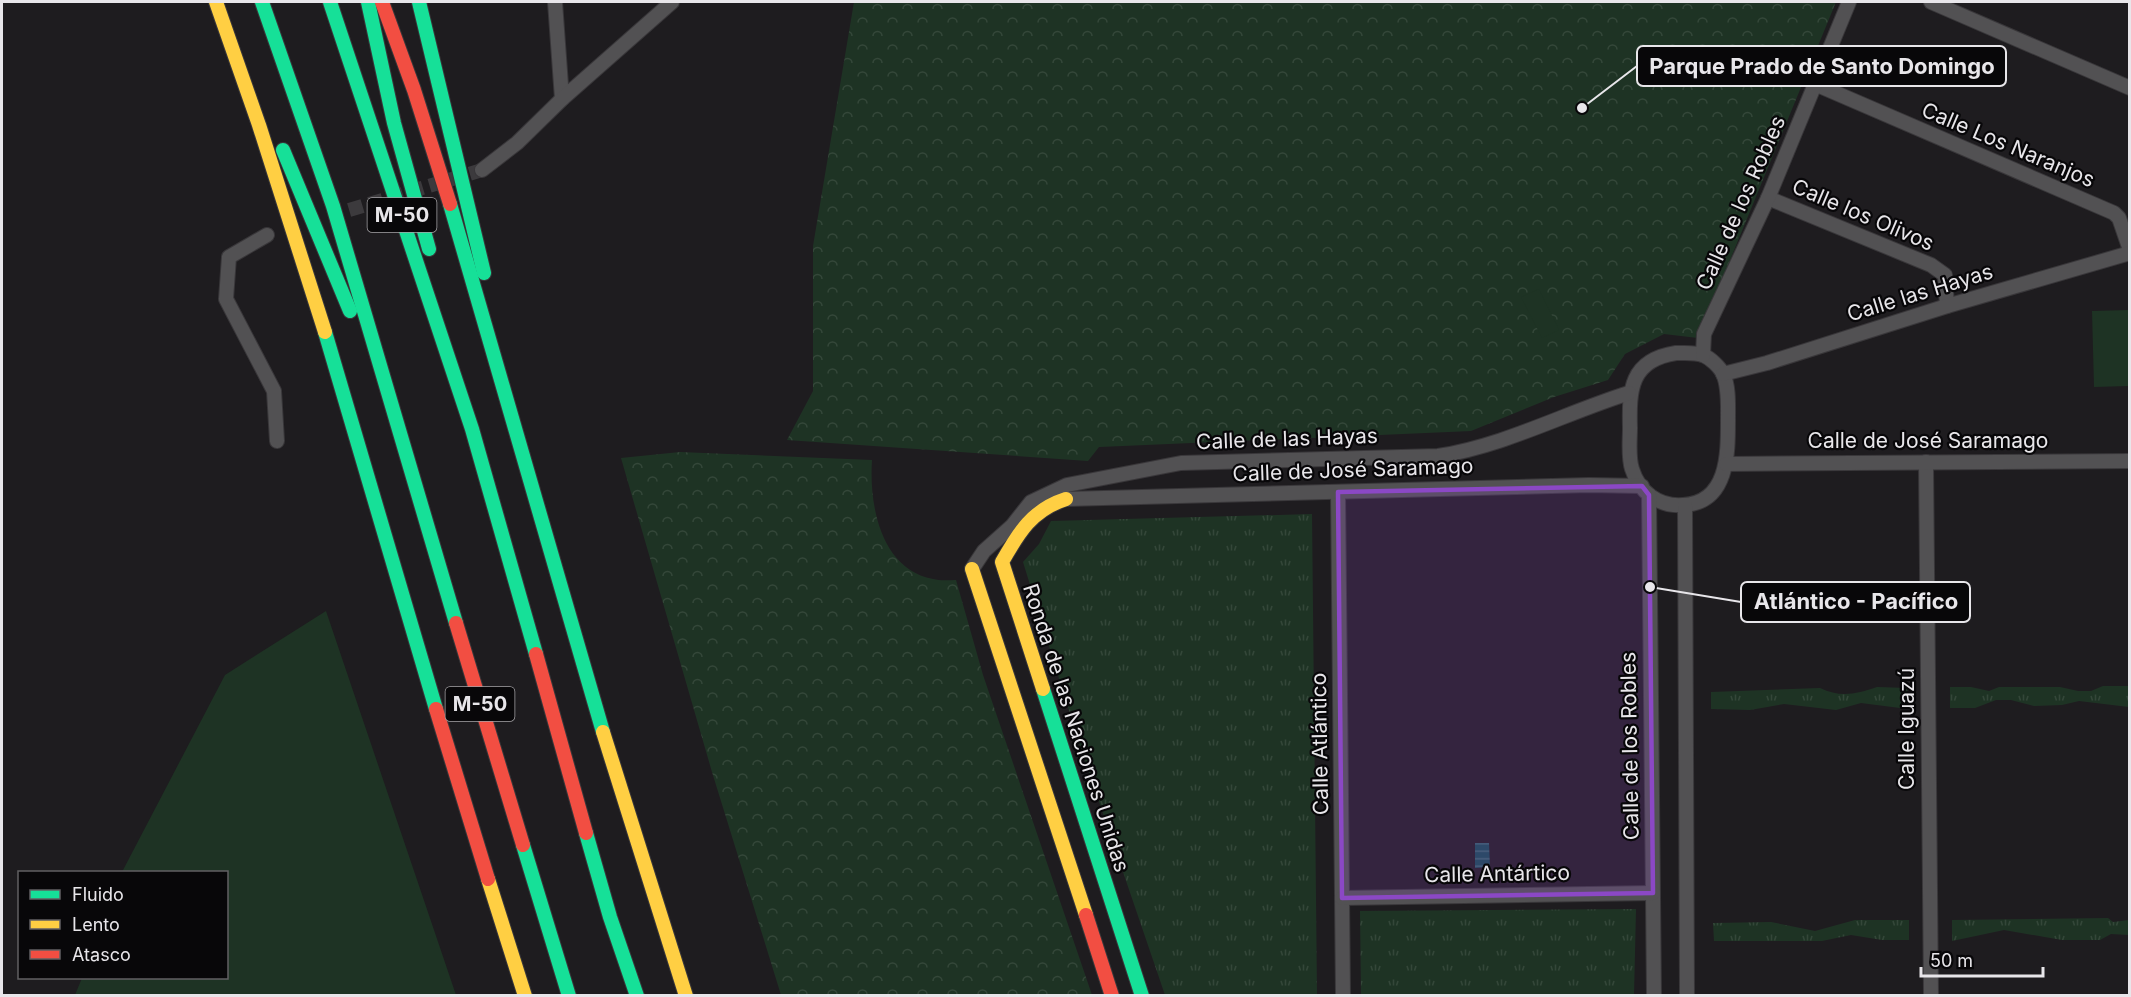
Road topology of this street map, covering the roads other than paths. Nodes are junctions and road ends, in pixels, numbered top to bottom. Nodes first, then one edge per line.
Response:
1 (217, 2) edge
2 (262, 2) edge
3 (330, 2) edge
4 (368, 2) edge
5 (382, 2) edge
6 (419, 2) edge
7 (555, 2) edge
8 (672, 2) edge
9 (1849, 2) edge
10 (1931, 2) edge
11 (1815, 84) junction
12 (2130, 88) edge
13 (562, 99) junction
14 (482, 170) tunnel mouth
15 (1768, 198) junction
16 (267, 236) dead end
17 (2130, 251) edge
18 (434, 266) dead end
19 (440, 288) dead end
20 (1947, 306) junction
21 (1703, 355) junction
22 (1723, 374) junction
23 (1629, 393) junction
24 (392, 414) junction
25 (472, 429) junction
26 (277, 441) dead end
27 (2130, 461) edge
28 (1926, 462) junction
29 (1726, 464) junction
30 (1645, 491) junction
31 (1338, 492) junction
32 (1066, 499) joint
33 (1685, 505) junction
34 (550, 549) junction
35 (972, 569) joint
36 (1653, 893) junction
37 (1342, 898) junction
38 (525, 996) edge
39 (569, 996) edge
40 (637, 996) edge
41 (686, 996) edge
42 (1112, 996) edge
43 (1142, 996) edge
44 (1342, 996) edge
45 (1654, 996) edge
46 (1687, 996) edge
47 (1931, 996) edge

1 - 24 main road
1 - 38 main road
2 - 24 main road, M-50
3 - 25 main road, M-50
4 - 18 main road
5 - 34 main road
6 - 34 main road
7 - 13 street
8 - 13 street
9 - 11 street, Calle de los Robles
10 - 12 street
11 - 15 street, Calle de los Robles
11 - 17 street, Calle Los Naranjos
13 - 14 street
15 - 20 street, Calle los Olivos
15 - 21 street, Calle de los Robles
16 - 26 street
17 - 20 street, Calle las Hayas
19 - 25 main road
20 - 22 street, Calle las Hayas
21 - 22 street
21 - 23 street
22 - 29 street
23 - 30 street
23 - 35 street, Calle de las Hayas
24 - 39 main road, M-50
25 - 40 main road, M-50
27 - 28 street, Calle de José Saramago
28 - 29 street, Calle de José Saramago
28 - 47 street, Calle Iguazú
29 - 33 street
30 - 31 street, Calle de José Saramago
30 - 33 street
30 - 36 street, Calle de los Robles
31 - 32 street, Calle de José Saramago
31 - 37 street, Calle Atlántico
32 - 43 main road, Ronda de las Naciones Unidas
33 - 46 street
34 - 41 main road
35 - 42 main road
36 - 37 street, Calle Antártico
36 - 45 street, Calle de los Robles
37 - 44 street, Calle Atlántico

